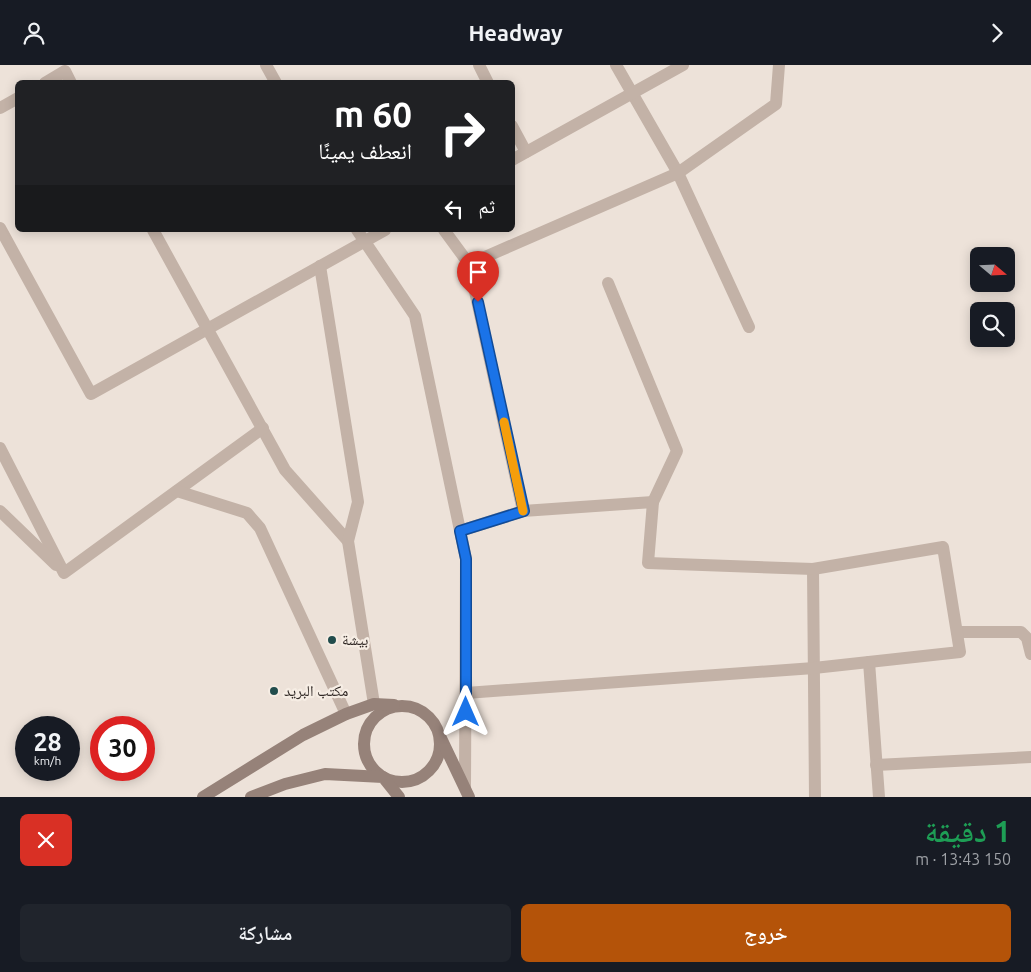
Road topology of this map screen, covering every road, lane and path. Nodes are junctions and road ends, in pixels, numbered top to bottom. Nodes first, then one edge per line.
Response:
1 (77, 65) edge
2 (266, 65) edge
3 (479, 65) edge
4 (616, 65) edge
5 (682, 65) edge
6 (780, 65) edge
7 (66, 73) edge
8 (51, 80) edge
9 (274, 80) edge
10 (486, 80) edge
11 (632, 93) junction
12 (15, 100) edge
13 (0, 108) edge
14 (515, 132) edge
15 (526, 152) junction
16 (515, 158) edge
17 (678, 173) junction
18 (0, 227) edge
19 (154, 232) edge
20 (358, 232) edge
21 (381, 232) edge
22 (445, 232) edge
23 (363, 242) junction
24 (469, 264) junction
25 (320, 266) junction
26 (608, 283) dead end
27 (749, 327) dead end
28 (207, 329) junction
29 (263, 428) junction
30 (1, 451) edge
31 (177, 491) junction
32 (653, 501) junction
33 (0, 511) edge
34 (524, 511) junction
35 (460, 531) junction
36 (348, 541) junction
37 (813, 569) junction
38 (64, 573) junction
39 (957, 632) junction
40 (1031, 654) edge
41 (869, 662) junction
42 (814, 667) junction
43 (466, 693) junction
44 (374, 704) junction
45 (404, 706) junction
46 (346, 714) junction
47 (437, 729) junction
48 (1031, 757) edge
49 (876, 765) junction
50 (382, 777) junction
51 (467, 792) edge
52 (203, 797) edge
53 (251, 797) edge
54 (399, 797) edge
55 (816, 797) edge
56 (879, 797) edge

1 - 7 street
2 - 9 street
3 - 10 street
4 - 11 street
5 - 11 street
6 - 17 street
7 - 8 street
11 - 15 street
11 - 17 street
12 - 13 street
14 - 15 street
15 - 16 street
17 - 24 street
17 - 27 street
18 - 28 street
19 - 28 street
20 - 23 street
21 - 23 street
22 - 24 street
23 - 25 street
23 - 35 street
24 - 34 street
25 - 28 street
25 - 36 street
26 - 32 street
28 - 29 street
29 - 31 street
29 - 36 street
30 - 38 street
31 - 38 street
31 - 46 street
32 - 34 street
32 - 37 street
33 - 38 street
34 - 35 street
35 - 43 street
36 - 44 street
37 - 39 street
37 - 42 street
39 - 40 street
39 - 41 street
41 - 42 street
41 - 49 street
42 - 43 street
42 - 55 street
43 - 51 street
44 - 45 main road
44 - 46 main road
45 - 47 main road
45 - 50 main road
46 - 52 main road
47 - 50 main road
47 - 51 main road
48 - 49 street
49 - 56 street
50 - 53 main road
50 - 54 main road

